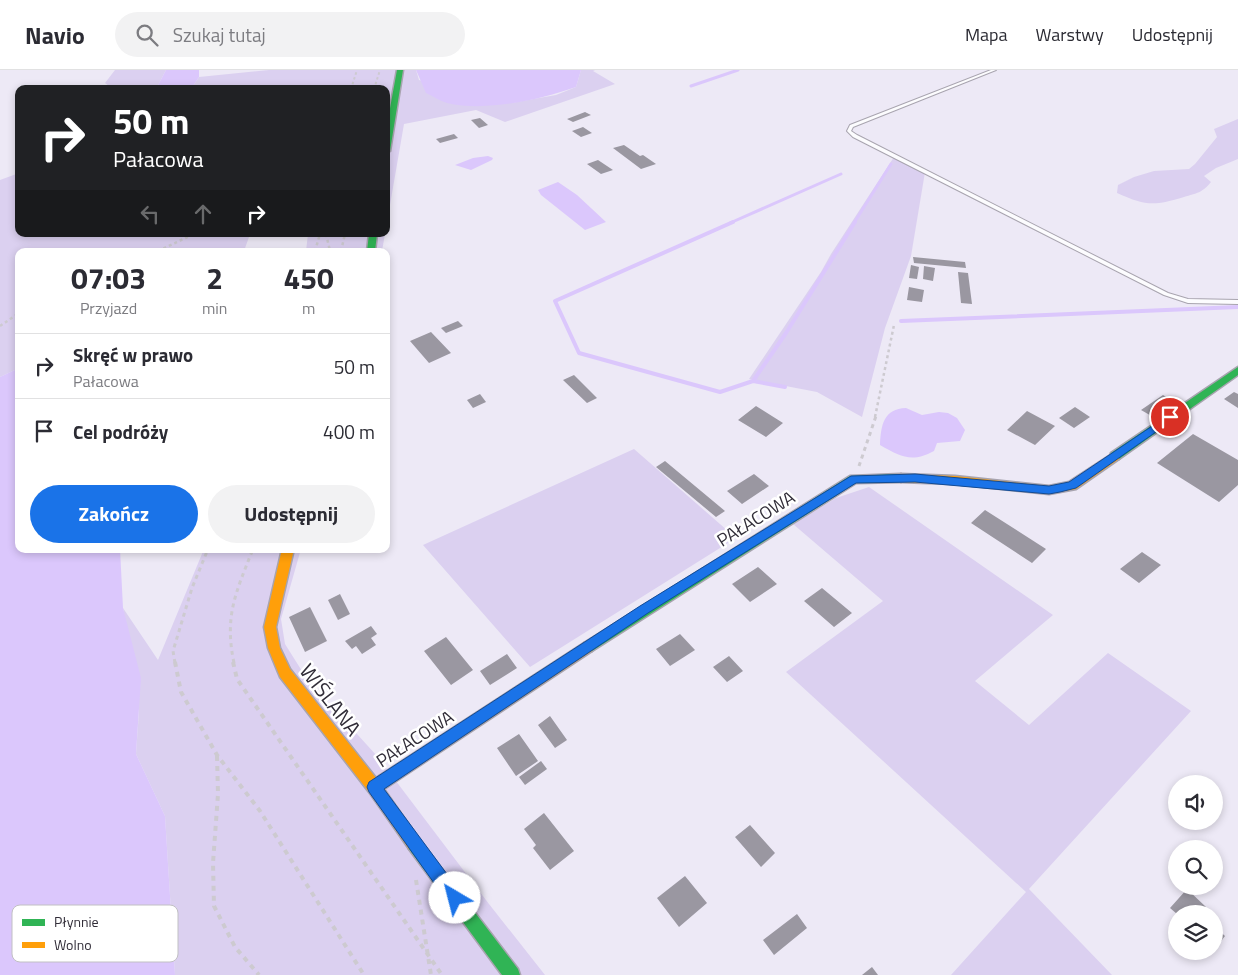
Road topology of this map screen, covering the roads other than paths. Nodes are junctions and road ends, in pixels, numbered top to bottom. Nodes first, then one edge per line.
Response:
1 (400, 70) edge
2 (994, 70) edge
3 (390, 128) edge
4 (1238, 302) edge
5 (1238, 370) edge
6 (287, 553) edge
7 (374, 787) junction
8 (512, 975) edge

1 - 3 street
2 - 4 lane
5 - 7 street, PAŁACOWA
6 - 7 street, WIŚLANA
7 - 8 street, WIŚLANA

